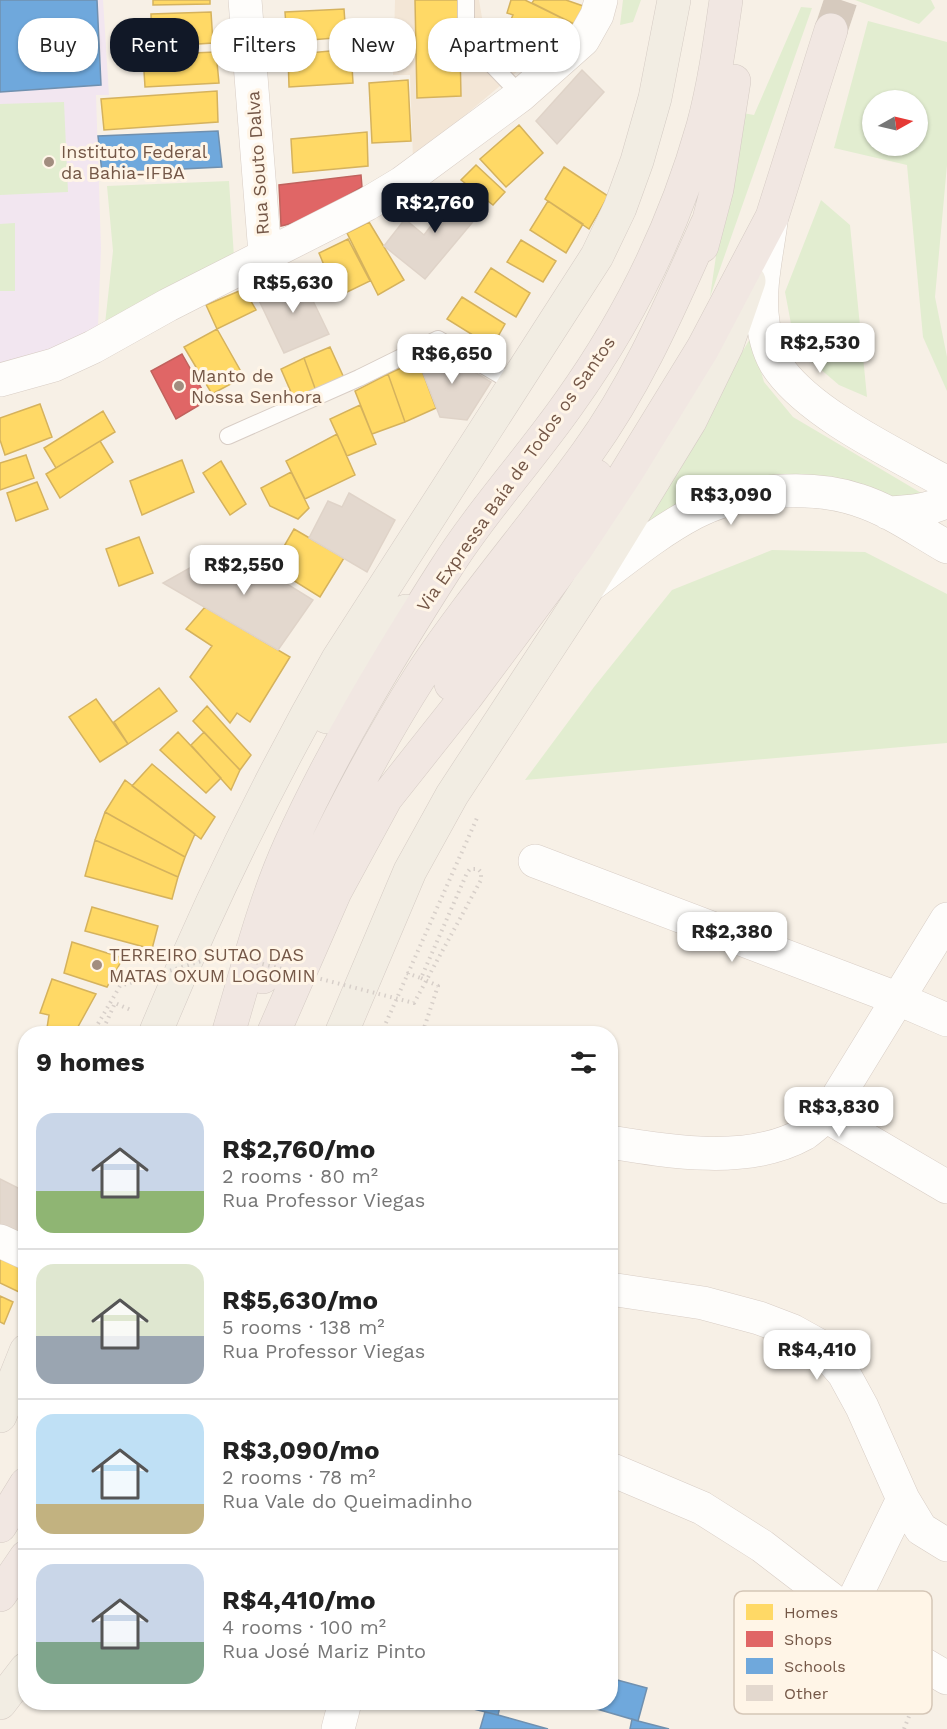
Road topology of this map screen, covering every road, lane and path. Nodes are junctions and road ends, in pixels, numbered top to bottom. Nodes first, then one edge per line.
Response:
1 (246, 0) edge
2 (466, 0) edge
3 (601, 0) edge
4 (674, 0) edge
5 (726, 0) edge
6 (746, 0) edge
7 (831, 30) tunnel mouth
8 (521, 95) junction
9 (772, 217) junction
10 (707, 224) junction
11 (265, 254) junction
12 (0, 380) edge
13 (516, 384) junction
14 (228, 436) dead end
15 (947, 483) edge
16 (947, 501) edge
17 (888, 513) junction
18 (947, 547) edge
19 (446, 568) junction
20 (589, 586) junction
21 (386, 798) junction
22 (256, 810) junction
23 (482, 810) dead end
24 (535, 861) dead end
25 (947, 919) edge
26 (408, 974) junction
27 (421, 978) junction
28 (897, 998) junction
29 (947, 1020) edge
30 (97, 1026) edge
31 (105, 1026) edge
32 (154, 1026) edge
33 (158, 1026) edge
34 (230, 1026) edge
35 (240, 1026) edge
36 (276, 1026) edge
37 (343, 1026) edge
38 (385, 1026) edge
39 (425, 1026) edge
40 (826, 1116) junction
41 (618, 1143) edge
42 (947, 1187) edge
43 (0, 1240) edge
44 (18, 1249) edge
45 (618, 1290) edge
46 (18, 1359) edge
47 (18, 1371) edge
48 (0, 1389) edge
49 (0, 1416) edge
50 (618, 1472) edge
51 (18, 1497) edge
52 (903, 1499) junction
53 (0, 1526) edge
54 (947, 1545) edge
55 (18, 1569) edge
56 (821, 1591) edge
57 (858, 1591) edge
58 (0, 1595) edge
59 (932, 1669) edge
60 (947, 1678) edge
61 (343, 1710) edge
62 (338, 1729) edge

1 - 11 street, Rua Souto Dalva
2 - 8 lane
3 - 8 street
4 - 13 main road
5 - 19 highway, Via Expressa Baía de Todos os Santos
6 - 10 highway
7 - 9 highway
8 - 11 street
9 - 15 street
9 - 20 main road
9 - 21 highway
10 - 21 highway
10 - 35 highway
11 - 12 street
13 - 14 lane
13 - 22 main road
16 - 17 street
17 - 18 street
17 - 20 street
19 - 22 main road
19 - 34 highway, Via Expressa Baía de Todos os Santos
20 - 37 main road
21 - 36 highway
22 - 33 main road
23 - 26 path
24 - 28 street
25 - 28 street
26 - 27 path
26 - 38 path
27 - 30 path, bridge
27 - 39 path
28 - 29 street
28 - 40 street
31 - 32 path
40 - 41 street
40 - 42 street
43 - 44 street
45 - 52 street
46 - 48 street
47 - 49 main road
50 - 56 street
51 - 53 highway
52 - 54 street
52 - 57 street
55 - 58 highway
59 - 60 street
61 - 62 street

